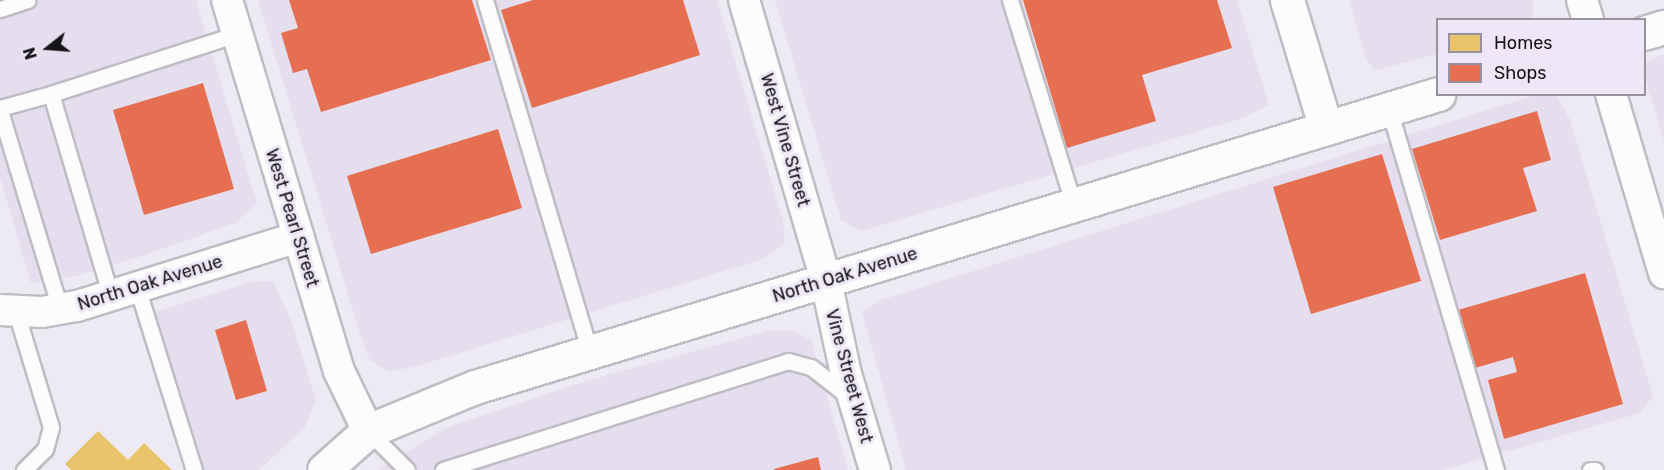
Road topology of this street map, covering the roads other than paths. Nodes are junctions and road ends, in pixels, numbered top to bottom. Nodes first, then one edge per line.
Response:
1 (28, 0) edge
2 (227, 0) edge
3 (485, 0) edge
4 (744, 0) edge
5 (1010, 0) edge
6 (1287, 0) edge
7 (1582, 0) edge
8 (0, 9) edge
9 (1587, 18) edge
10 (1664, 27) edge
11 (1646, 32) edge
12 (237, 34) junction
13 (51, 94) junction
14 (1436, 95) edge
15 (1612, 96) edge
16 (1389, 109) junction
17 (0, 110) edge
18 (1326, 128) junction
19 (1074, 205) junction
20 (298, 237) junction
21 (1664, 273) edge
22 (826, 281) junction
23 (124, 292) junction
24 (5, 308) edge
25 (60, 309) junction
26 (590, 352) junction
27 (853, 399) junction
28 (368, 431) junction
29 (24, 470) edge
30 (194, 470) edge
31 (324, 470) edge
32 (407, 470) edge
33 (443, 470) edge
34 (875, 470) edge
35 (1497, 470) edge
36 (1590, 470) edge
37 (1595, 470) edge

1 - 8 lane
2 - 12 street, West Pearl Street
3 - 26 lane
4 - 22 street, West Vine Street
5 - 19 lane
6 - 18 main road
7 - 9 street
10 - 11 main road
12 - 13 lane
12 - 20 street, West Pearl Street
13 - 17 lane
13 - 23 lane
14 - 16 main road, North Oak Avenue
15 - 21 street
16 - 18 main road, North Oak Avenue
16 - 35 lane
17 - 25 lane
18 - 19 main road, North Oak Avenue
19 - 22 main road, North Oak Avenue
20 - 23 street, North Oak Avenue
20 - 28 street, West Pearl Street
22 - 26 main road, North Oak Avenue
22 - 27 street, Vine Street West
23 - 25 street, North Oak Avenue
23 - 30 lane
24 - 25 street, North Oak Avenue
24 - 29 lane
26 - 28 main road, North Oak Avenue
27 - 33 lane
27 - 34 street, Vine Street West
28 - 31 main road, North Oak Avenue
28 - 32 lane
36 - 37 lane

